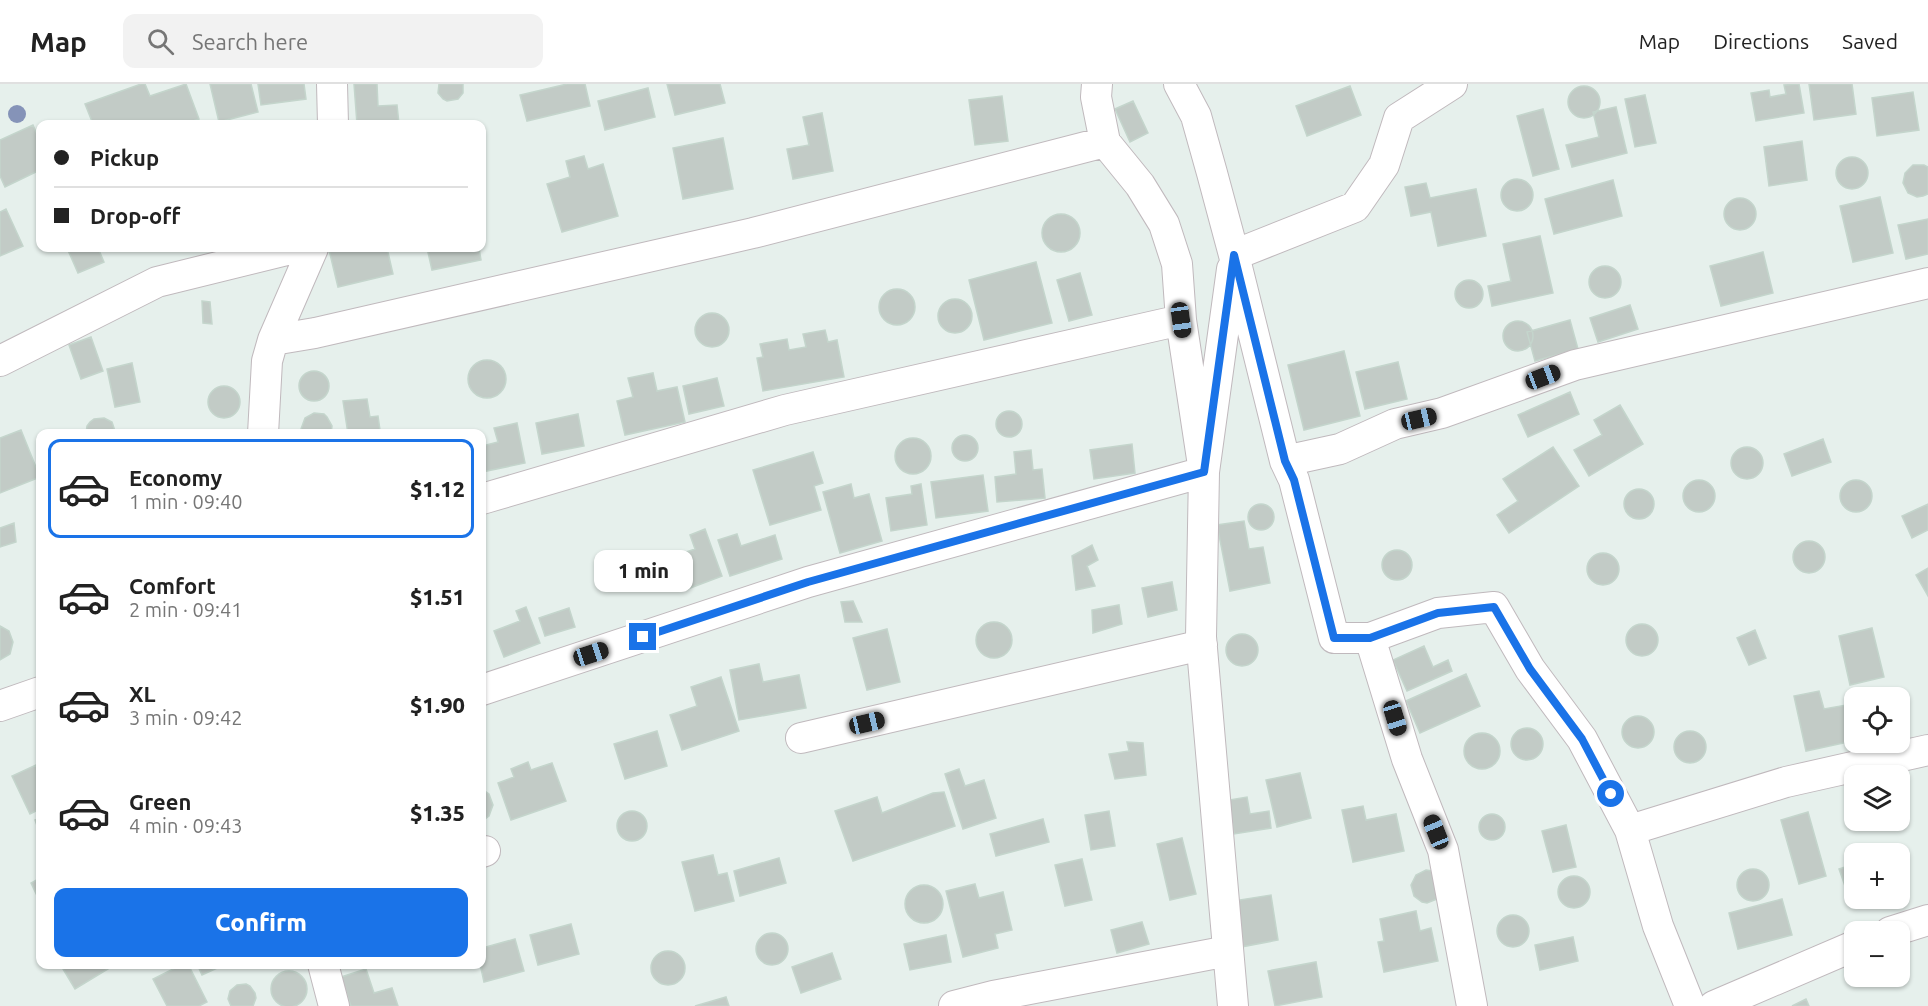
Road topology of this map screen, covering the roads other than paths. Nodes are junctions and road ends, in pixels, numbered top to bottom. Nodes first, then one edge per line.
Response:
1 (332, 84) edge
2 (1097, 84) edge
3 (1179, 84) edge
4 (1452, 84) edge
5 (333, 120) edge
6 (1105, 142) junction
7 (279, 252) edge
8 (312, 252) edge
9 (1234, 255) junction
10 (1928, 283) edge
11 (1181, 320) junction
12 (273, 340) junction
13 (0, 361) edge
14 (263, 429) edge
15 (1285, 461) junction
16 (1204, 472) junction
17 (486, 497) edge
18 (1370, 638) junction
19 (1202, 645) junction
20 (486, 689) edge
21 (36, 693) edge
22 (0, 706) edge
23 (801, 738) dead end
24 (1928, 750) edge
25 (1630, 830) junction
26 (1928, 920) edge
27 (1910, 926) edge
28 (1844, 950) edge
29 (1228, 951) junction
30 (324, 969) edge
31 (334, 1006) edge
32 (954, 1006) edge
33 (1233, 1006) edge
34 (1472, 1006) edge
35 (1690, 1006) edge
36 (1714, 1006) edge

1 - 5 street
2 - 6 street
3 - 9 street
4 - 9 street
6 - 11 street
6 - 12 street
7 - 13 street
8 - 12 street
9 - 15 street
9 - 16 street
10 - 15 street
11 - 16 street
11 - 17 street
12 - 14 street
15 - 18 street
16 - 19 street
16 - 20 street
18 - 25 street
18 - 34 street
19 - 23 street
19 - 29 street
21 - 22 street
24 - 25 street
25 - 35 street
26 - 27 street
28 - 36 street
29 - 32 street
29 - 33 street
30 - 31 street

